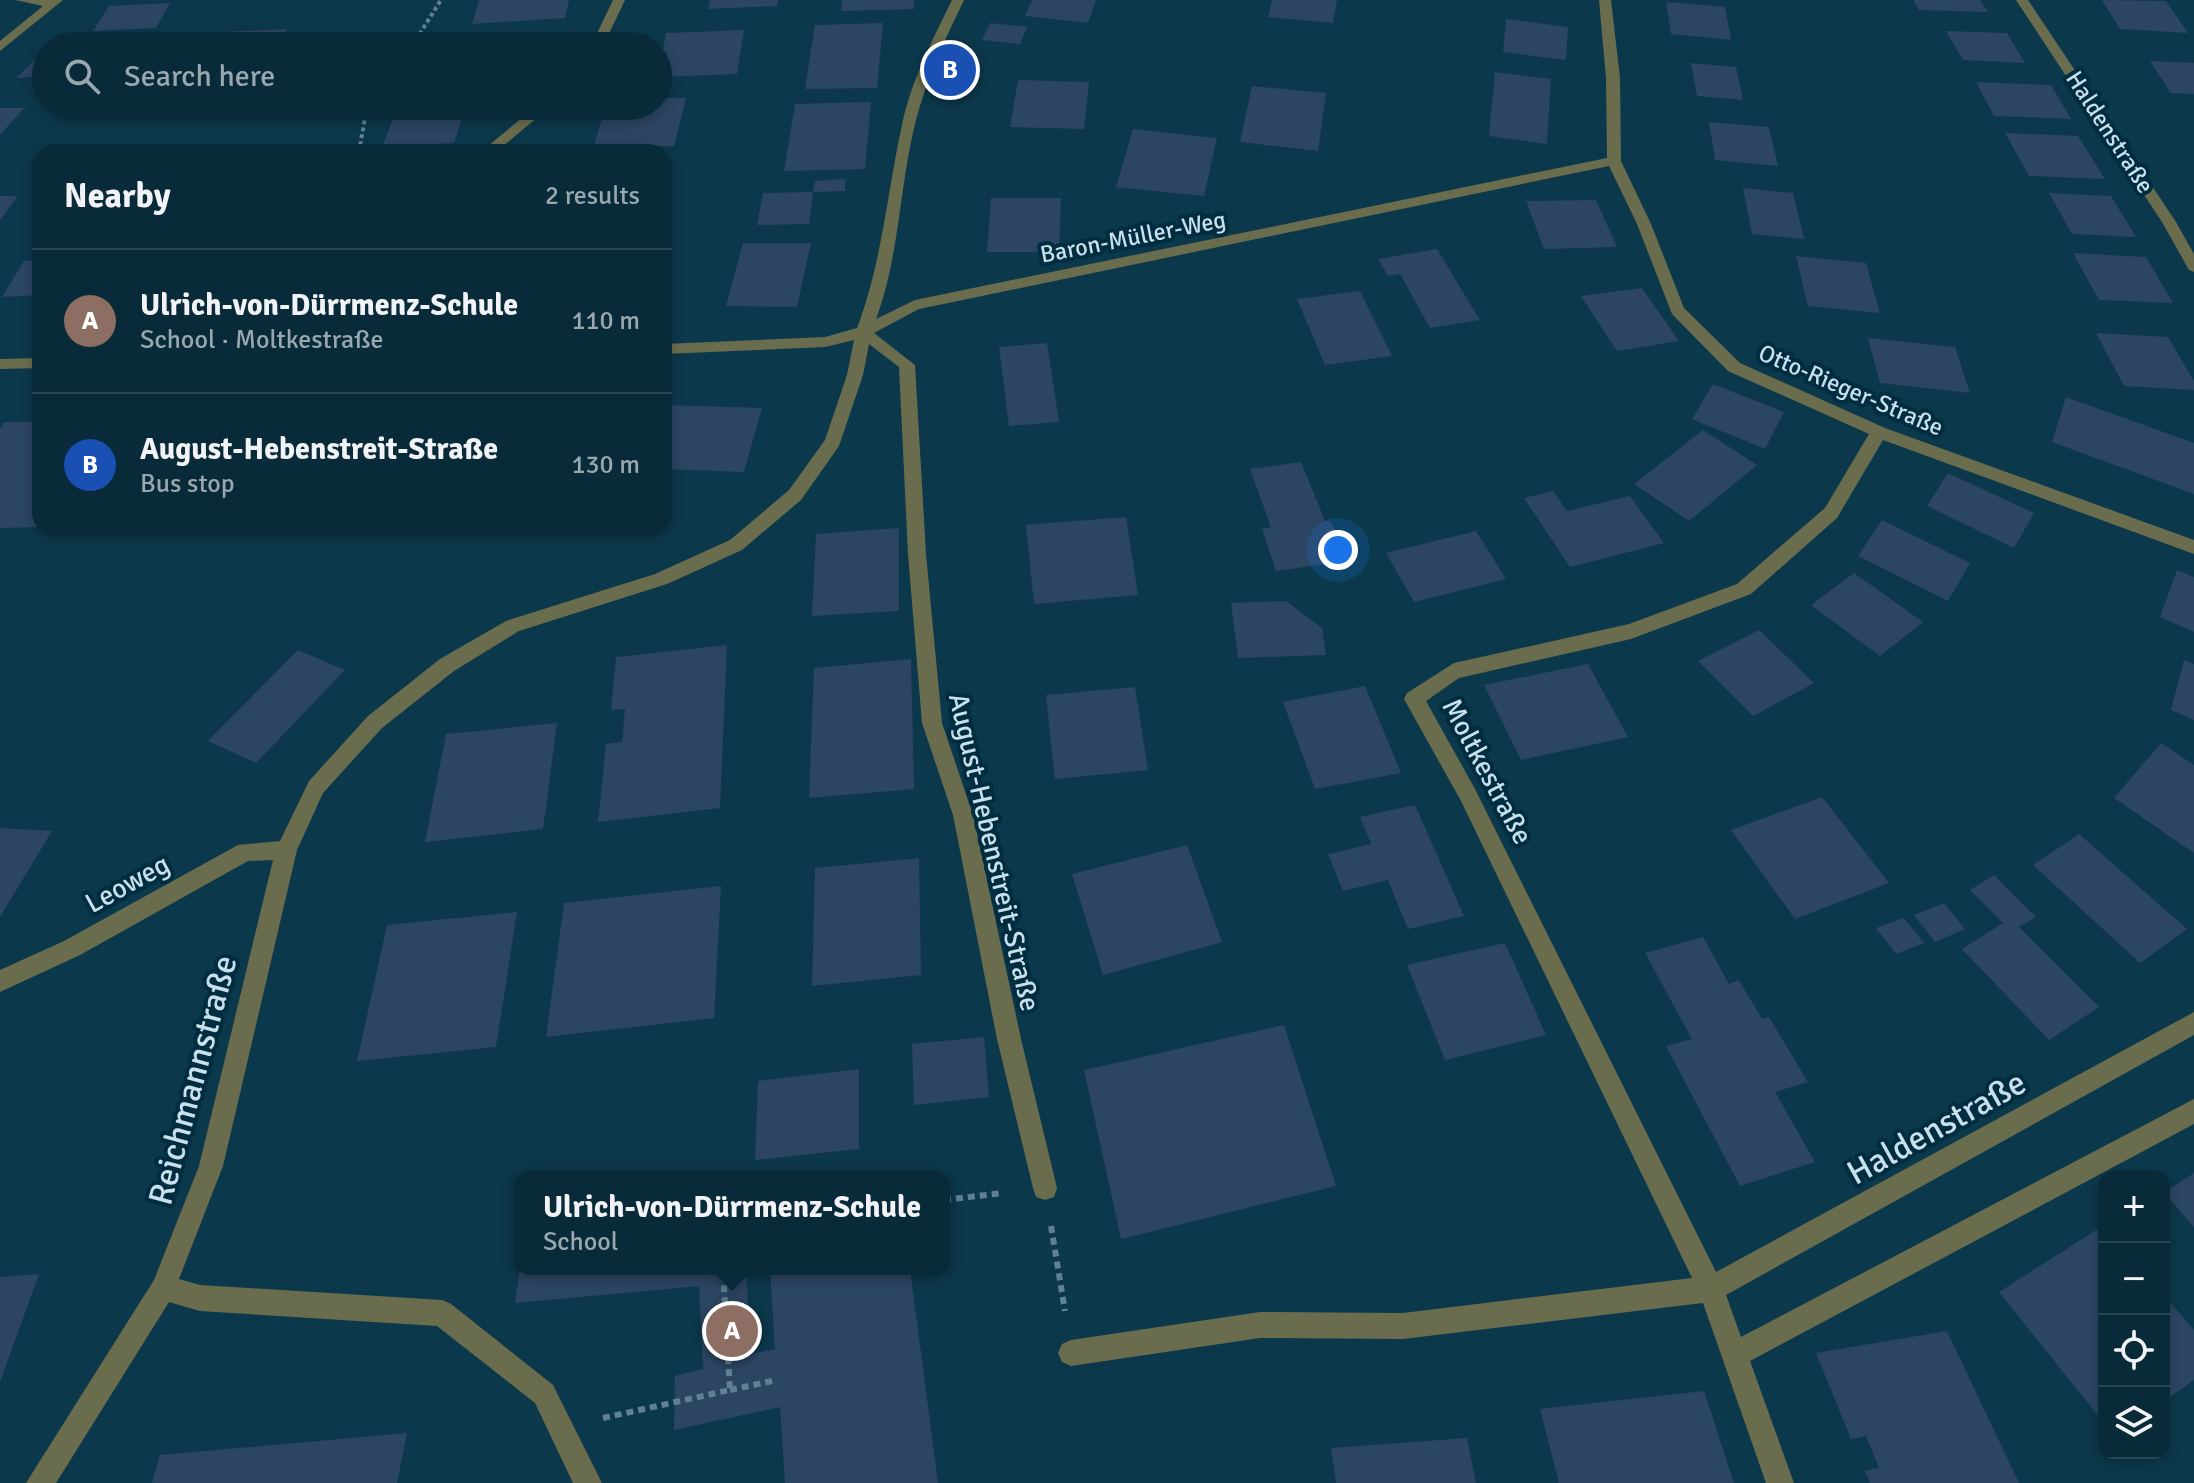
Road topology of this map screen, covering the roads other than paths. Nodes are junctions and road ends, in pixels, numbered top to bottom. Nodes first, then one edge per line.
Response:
1 (21, 0) edge
2 (619, 0) edge
3 (958, 0) edge
4 (1605, 0) edge
5 (2022, 0) edge
6 (55, 2) edge
7 (604, 32) edge
8 (0, 47) edge
9 (527, 120) edge
10 (498, 144) edge
11 (1614, 161) junction
12 (2194, 267) edge
13 (863, 332) junction
14 (672, 349) edge
15 (32, 363) edge
16 (0, 364) edge
17 (1879, 432) junction
18 (2194, 547) edge
19 (286, 850) junction
20 (0, 981) edge
21 (2194, 1023) edge
22 (2194, 1111) edge
23 (1045, 1188) road end
24 (163, 1288) junction
25 (1711, 1289) junction
26 (1071, 1353) road end
27 (1735, 1355) junction
28 (40, 1483) edge
29 (588, 1483) edge
30 (1780, 1483) edge

1 - 6 street
2 - 7 street
3 - 13 street
4 - 11 street, Otto-Rieger-Straße
5 - 12 street, Haldenstraße
6 - 8 street
9 - 10 street
11 - 13 street, Baron-Müller-Weg
11 - 17 street, Otto-Rieger-Straße
13 - 14 street, Baron-Müller-Weg
13 - 19 street
13 - 23 street, August-Hebenstreit-Straße
15 - 16 street
17 - 18 street, Otto-Rieger-Straße
17 - 25 street, Moltkestraße
19 - 20 street, Leoweg
19 - 24 street, Reichmannstraße
21 - 25 street, Haldenstraße
22 - 27 street
24 - 28 street, Reichmannstraße
24 - 29 street
25 - 26 street
25 - 27 street, Moltkestraße
27 - 30 street, Moltkestraße

